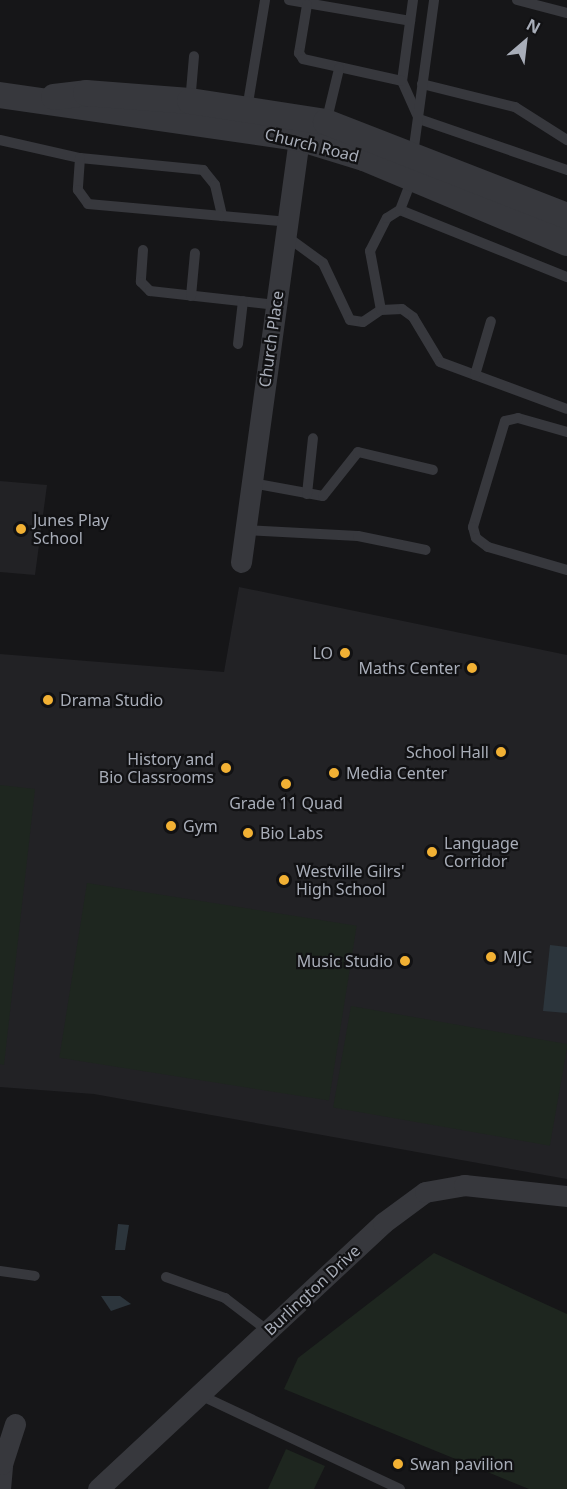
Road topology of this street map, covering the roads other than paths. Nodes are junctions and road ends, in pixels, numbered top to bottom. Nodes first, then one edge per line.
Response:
1 (265, 0) edge
2 (289, 0) edge
3 (413, 0) edge
4 (434, 0) edge
5 (517, 0) edge
6 (307, 5) junction
7 (567, 13) edge
8 (410, 21) junction
9 (194, 56) dead end
10 (339, 69) junction
11 (402, 81) junction
12 (422, 84) junction
13 (0, 95) edge
14 (188, 113) junction
15 (246, 118) junction
16 (419, 119) junction
17 (312, 130) junction
18 (0, 140) edge
19 (567, 140) edge
20 (80, 158) junction
21 (412, 166) junction
22 (567, 170) edge
23 (400, 210) junction
24 (222, 216) junction
25 (567, 216) edge
26 (286, 229) junction
27 (567, 243) edge
28 (143, 250) dead end
29 (195, 253) dead end
30 (567, 277) edge
31 (191, 296) junction
32 (243, 301) junction
33 (276, 305) junction
34 (381, 310) junction
35 (491, 321) dead end
36 (238, 344) dead end
37 (475, 375) junction
38 (567, 409) edge
39 (567, 432) edge
40 (313, 438) dead end
41 (433, 471) dead end
42 (252, 483) junction
43 (307, 494) junction
44 (245, 530) junction
45 (426, 550) dead end
46 (241, 562) dead end
47 (567, 570) edge
48 (567, 1196) edge
49 (0, 1271) edge
50 (35, 1276) dead end
51 (166, 1277) dead end
52 (268, 1331) junction
53 (200, 1395) junction
54 (15, 1424) dead end
55 (0, 1489) edge
56 (98, 1489) edge
57 (400, 1489) edge

1 - 15 lane
2 - 6 lane
3 - 8 lane
4 - 12 lane
5 - 7 lane
6 - 8 lane
6 - 10 lane
8 - 11 lane
9 - 14 lane
10 - 11 lane
10 - 17 lane
11 - 16 lane
12 - 16 lane
12 - 19 lane
13 - 14 street, Church Road
14 - 15 street, Church Road
15 - 17 street, Church Road
16 - 21 lane
16 - 22 lane
17 - 21 street, Church Road
17 - 26 street, Church Place
18 - 20 lane
20 - 24 lane
20 - 24 lane
21 - 23 lane
21 - 25 street, Church Road
21 - 27 street, Church Road
23 - 30 lane
23 - 34 lane
24 - 26 lane
26 - 33 street, Church Place
26 - 34 lane
28 - 31 lane
29 - 31 lane
31 - 32 lane
32 - 33 lane
32 - 36 lane
33 - 42 street, Church Place
34 - 37 lane
35 - 37 lane
37 - 38 lane
39 - 47 lane
40 - 43 lane
41 - 43 lane
42 - 43 lane
42 - 44 street, Church Place
44 - 45 lane
44 - 46 street, Church Place
48 - 52 street, Burlington Drive
49 - 50 lane
51 - 52 lane
52 - 53 street, Burlington Drive
53 - 56 street, Burlington Drive
53 - 57 lane
54 - 55 street

